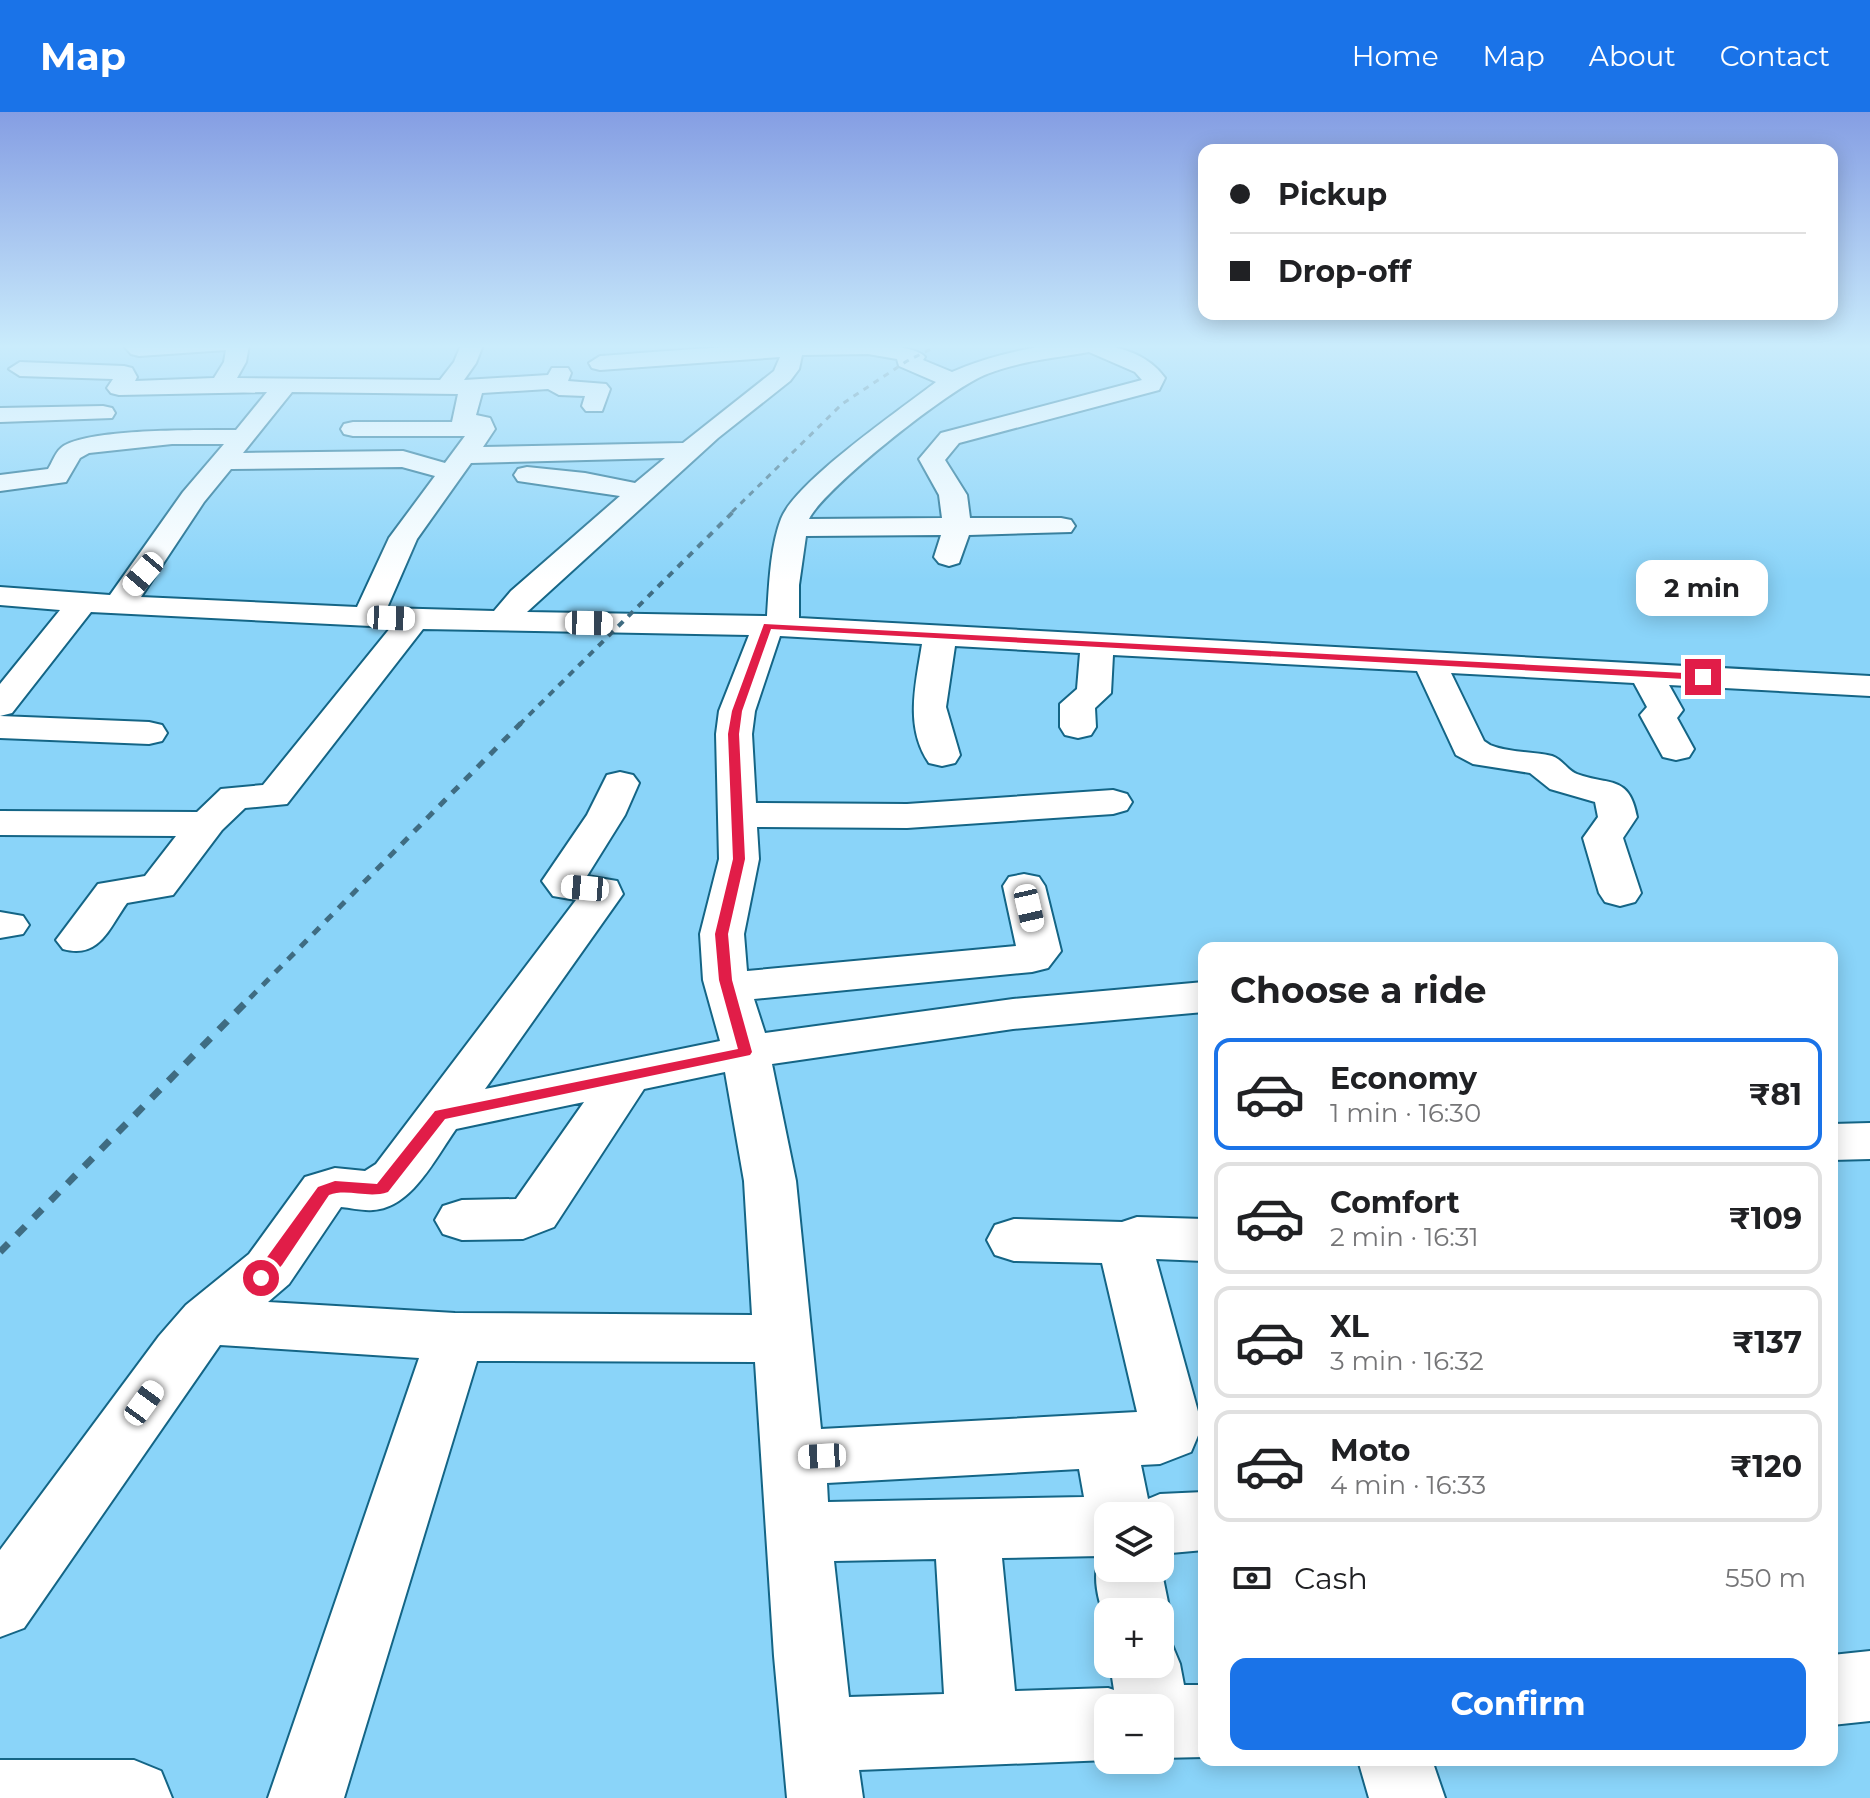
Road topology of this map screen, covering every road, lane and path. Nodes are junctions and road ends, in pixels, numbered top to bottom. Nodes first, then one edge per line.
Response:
1 (86, 424) edge
2 (254, 424) edge
3 (481, 424) edge
4 (723, 424) edge
5 (899, 424) edge
6 (1004, 424) edge
7 (483, 429) junction
8 (243, 437) junction
9 (75, 449) junction
10 (690, 450) junction
11 (315, 459) junction
12 (224, 461) junction
13 (458, 464) junction
14 (526, 475) dead end
15 (0, 483) edge
16 (76, 491) dead end
17 (643, 493) junction
18 (0, 494) edge
19 (43, 505) dead end
20 (0, 506) edge
21 (1061, 526) dead end
22 (793, 528) junction
23 (957, 528) junction
24 (949, 557) dead end
25 (1, 597) edge
26 (83, 602) junction
27 (118, 605) junction
28 (368, 617) junction
29 (414, 619) junction
30 (501, 622) junction
31 (775, 627) junction
32 (940, 636) junction
33 (1097, 644) junction
34 (81, 652) dead end
35 (46, 653) junction
36 (0, 654) edge
37 (1429, 662) junction
38 (1646, 674) junction
39 (1857, 685) edge
40 (0, 706) edge
41 (1870, 711) edge
42 (0, 727) edge
43 (1078, 727) dead end
44 (149, 733) dead end
45 (1676, 749) dead end
46 (942, 755) dead end
47 (620, 783) dead end
48 (1113, 802) dead end
49 (738, 815) junction
50 (0, 823) edge
51 (207, 823) junction
52 (1024, 886) dead end
53 (1620, 893) dead end
54 (78, 940) dead end
55 (727, 987) junction
56 (1198, 998) edge
57 (745, 1052) junction
58 (628, 1076) junction
59 (440, 1115) junction
60 (1870, 1141) edge
61 (1838, 1142) edge
62 (462, 1220) dead end
63 (1014, 1240) dead end
64 (1198, 1240) edge
65 (1124, 1243) junction
66 (206, 1321) junction
67 (455, 1337) junction
68 (783, 1339) junction
69 (1115, 1440) junction
70 (793, 1458) junction
71 (1116, 1502) edge
72 (1198, 1521) edge
73 (1174, 1523) edge
74 (1094, 1526) edge
75 (966, 1528) junction
76 (798, 1532) junction
77 (0, 1605) edge
78 (1870, 1686) edge
79 (1838, 1689) edge
80 (1198, 1721) edge
81 (1174, 1722) edge
82 (1094, 1725) edge
83 (983, 1729) junction
84 (821, 1766) edge
85 (1397, 1766) edge
86 (0, 1797) edge
87 (134, 1798) edge
88 (306, 1798) edge
89 (1407, 1798) edge

1 - 9 street
2 - 8 street
3 - 7 street
4 - 10 street
5 - 22 street
6 - 23 street
7 - 11 street
7 - 13 street
8 - 9 street
8 - 12 street
9 - 15 street
10 - 13 street
10 - 17 street
11 - 12 street
11 - 13 street
12 - 27 street
13 - 28 street
14 - 17 street
16 - 18 street
17 - 30 street
19 - 20 street
21 - 23 street
22 - 23 street
22 - 31 street
23 - 24 street
25 - 26 street
26 - 27 street
26 - 35 street
27 - 28 street
28 - 29 street
29 - 30 street
29 - 51 street
30 - 31 street
31 - 32 street
31 - 49 street
32 - 33 street
32 - 46 street
33 - 37 street
33 - 43 street
34 - 35 street
35 - 36 street
35 - 40 street
37 - 38 street
37 - 53 street
38 - 39 street
38 - 45 street
39 - 41 street
42 - 44 street
47 - 59 street
48 - 49 street
49 - 55 street
50 - 51 street
51 - 54 street
52 - 55 street
55 - 57 street
56 - 57 street
57 - 58 street
57 - 68 street
58 - 59 street
58 - 62 street
59 - 66 street
60 - 61 street
63 - 65 street
64 - 65 street
65 - 69 street
66 - 67 street
66 - 77 street
67 - 68 street
67 - 88 street
68 - 70 street
69 - 70 street
69 - 71 street
70 - 76 street
72 - 73 street
74 - 75 street
75 - 76 street
75 - 83 street
76 - 84 street
78 - 79 street
80 - 81 street
82 - 83 street
83 - 84 street
85 - 89 street
86 - 87 street

